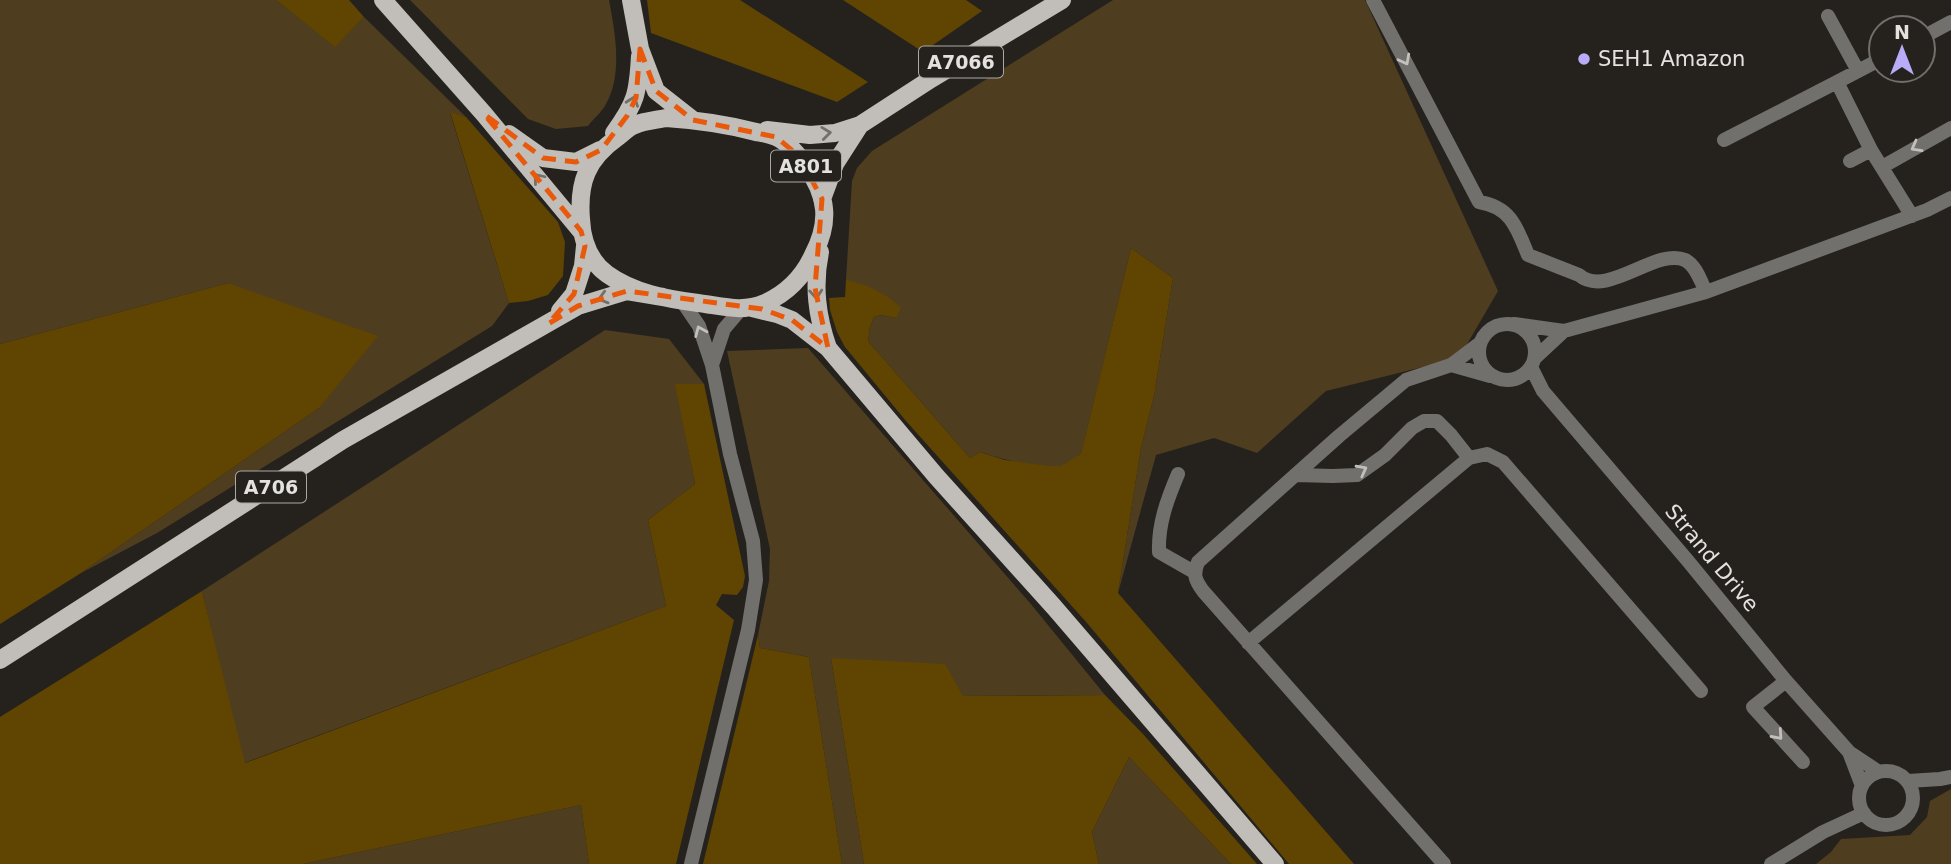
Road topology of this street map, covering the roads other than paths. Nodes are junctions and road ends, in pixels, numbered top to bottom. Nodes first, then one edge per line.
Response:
1 (383, 0) edge
2 (631, 0) edge
3 (1062, 0) edge
4 (1373, 0) edge
5 (1828, 16) dead end
6 (640, 49) junction
7 (1867, 66) edge
8 (1858, 71) junction
9 (1837, 82) junction
10 (484, 114) junction
11 (693, 120) junction
12 (860, 125) junction
13 (742, 128) junction
14 (1951, 128) edge
15 (1724, 140) dead end
16 (603, 148) junction
17 (1871, 150) junction
18 (1850, 161) dead end
19 (1882, 167) junction
20 (1951, 198) edge
21 (822, 199) junction
22 (1912, 216) junction
23 (583, 238) junction
24 (822, 238) junction
25 (1706, 292) junction
26 (663, 297) junction
27 (682, 301) junction
28 (747, 309) junction
29 (548, 324) junction
30 (1514, 324) junction
31 (1564, 331) junction
32 (1480, 343) junction
33 (828, 348) junction
34 (1533, 363) junction
35 (712, 365) junction
36 (1451, 365) junction
37 (1493, 377) junction
38 (1512, 380) junction
39 (1543, 391) junction
40 (1469, 458) junction
41 (1178, 474) dead end
42 (1295, 475) junction
43 (1194, 572) junction
44 (1248, 643) junction
45 (0, 660) edge
46 (1786, 681) junction
47 (1701, 691) dead end
48 (1849, 752) junction
49 (1802, 762) dead end
50 (1879, 772) junction
51 (1945, 778) edge
52 (1908, 781) junction
53 (1913, 798) junction
54 (1862, 800) junction
55 (691, 864) edge
56 (1275, 864) edge
57 (1444, 864) edge
58 (1772, 864) edge

1 - 10 main road, A801
2 - 6 main road
3 - 12 main road, A7066
4 -> 25 street
5 - 8 street
6 - 11 main road
16 -> 6 main road
7 - 8 street
8 - 9 street
9 - 15 street
9 - 17 street
10 - 16 main road, A801
23 -> 10 main road, A801
11 - 13 main road, A801
11 - 16 main road, A801
13 -> 12 main road, A7066
12 - 21 main road, A7066
13 - 21 main road, A801
14 -> 19 street
16 - 23 main road, A801
17 - 18 street
17 - 19 street
19 - 22 street
20 - 22 street
21 - 24 main road, A801
22 - 25 street
23 - 26 main road, A801
23 - 29 main road, A706
24 - 28 main road, A801
24 -> 33 main road, A801
25 - 31 street
26 - 27 main road, A801
26 -> 29 main road, A706
27 - 28 main road, A801
35 -> 27 street
28 - 33 main road, A801
28 - 35 street
29 - 45 main road, A706
30 - 31 street
30 - 32 street
30 - 34 street
31 - 34 street
32 - 36 street
32 - 37 street
33 - 56 main road, A801
34 - 38 street
34 - 39 street, Strand Drive
35 - 55 street
36 - 37 street
36 - 42 street
37 - 38 street
38 - 39 street
39 - 46 street, Strand Drive
42 -> 40 street
40 - 44 street
40 - 47 street
41 - 43 street
42 - 43 street
43 - 44 street
44 - 57 street
46 - 48 street, Strand Drive
46 -> 49 street
48 - 50 street, Strand Drive
48 - 54 street, Strand Drive
50 - 52 street
50 - 54 street
51 - 52 street
51 - 53 street
52 - 53 street
53 - 54 street
54 - 58 street

